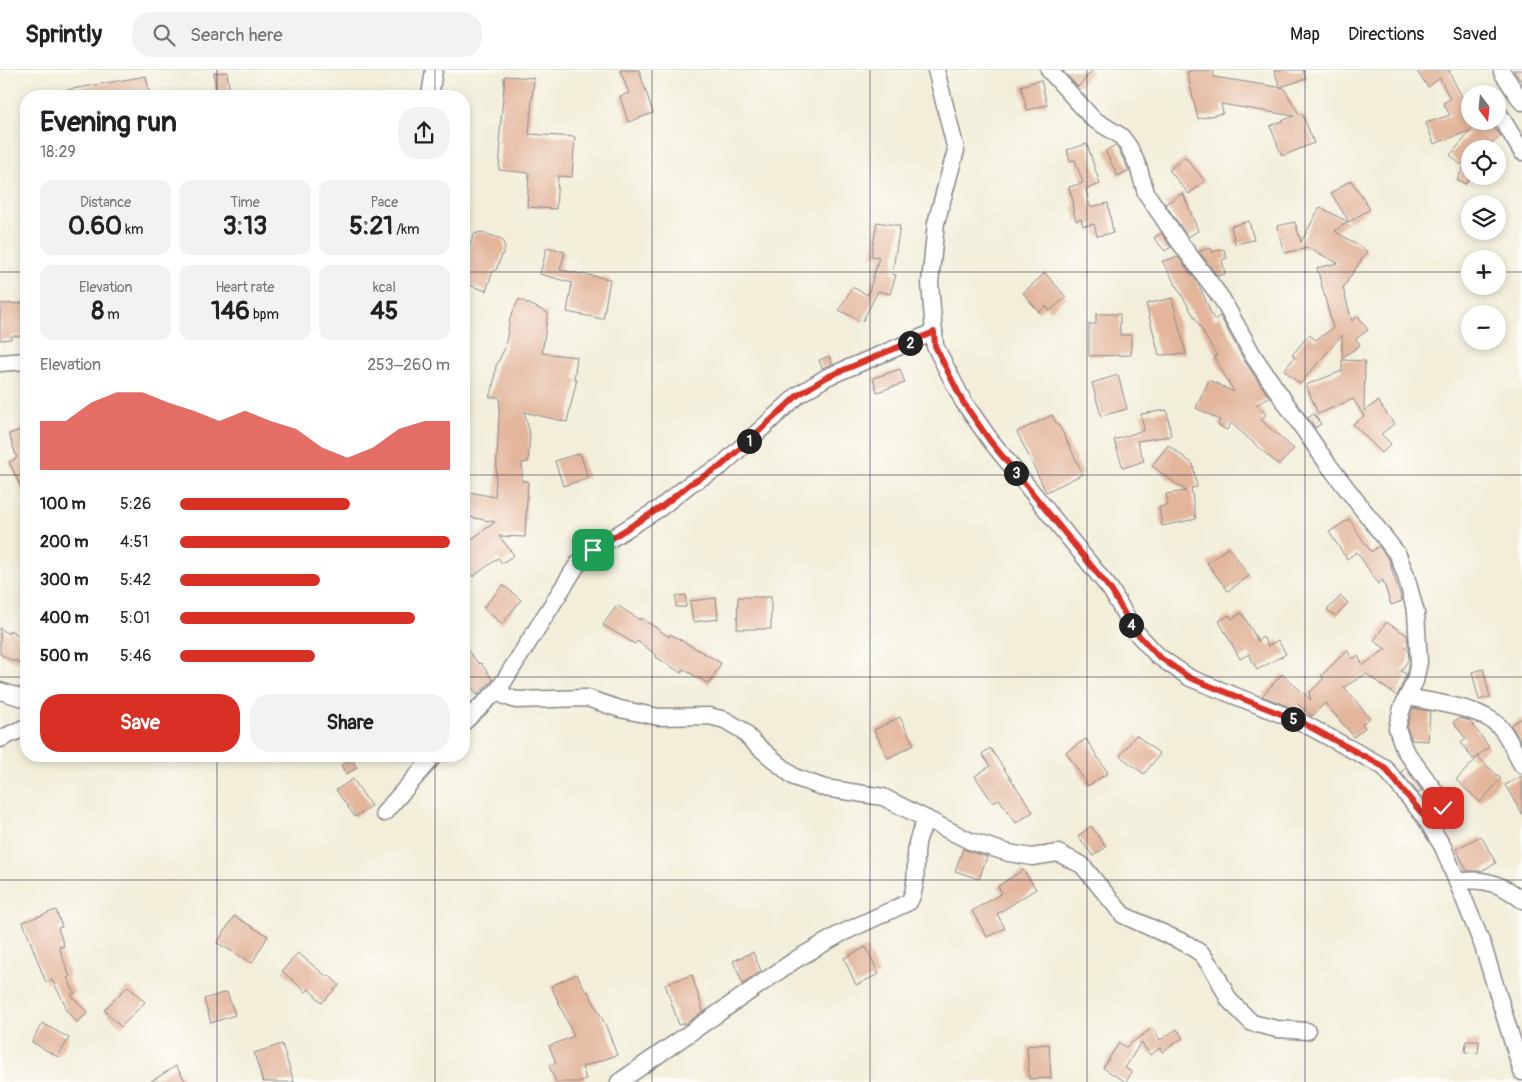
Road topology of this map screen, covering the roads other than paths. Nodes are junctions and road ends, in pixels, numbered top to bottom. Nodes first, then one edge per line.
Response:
1 (434, 70) edge
2 (936, 70) edge
3 (1049, 70) edge
4 (1502, 72) dead end
5 (431, 90) edge
6 (1522, 102) edge
7 (1506, 125) edge
8 (1522, 152) edge
9 (934, 332) junction
10 (20, 361) edge
11 (0, 363) edge
12 (499, 689) junction
13 (0, 691) edge
14 (1408, 696) junction
15 (20, 697) edge
16 (470, 716) edge
17 (20, 729) edge
18 (0, 739) edge
19 (429, 762) edge
20 (1522, 764) edge
21 (384, 813) dead end
22 (1424, 816) junction
23 (927, 819) junction
24 (1457, 882) junction
25 (1522, 900) edge
26 (1307, 1031) dead end
27 (1522, 1072) edge
28 (619, 1082) edge

1 - 5 street
2 - 9 street
3 - 14 street
4 - 6 street
7 - 8 street
9 - 12 street
9 - 22 street
10 - 11 street
12 - 16 street
12 - 23 street
13 - 15 street
14 - 20 street
14 - 22 street
17 - 18 street
19 - 21 street
22 - 24 street
23 - 26 street
23 - 28 street
24 - 25 street
24 - 27 street

